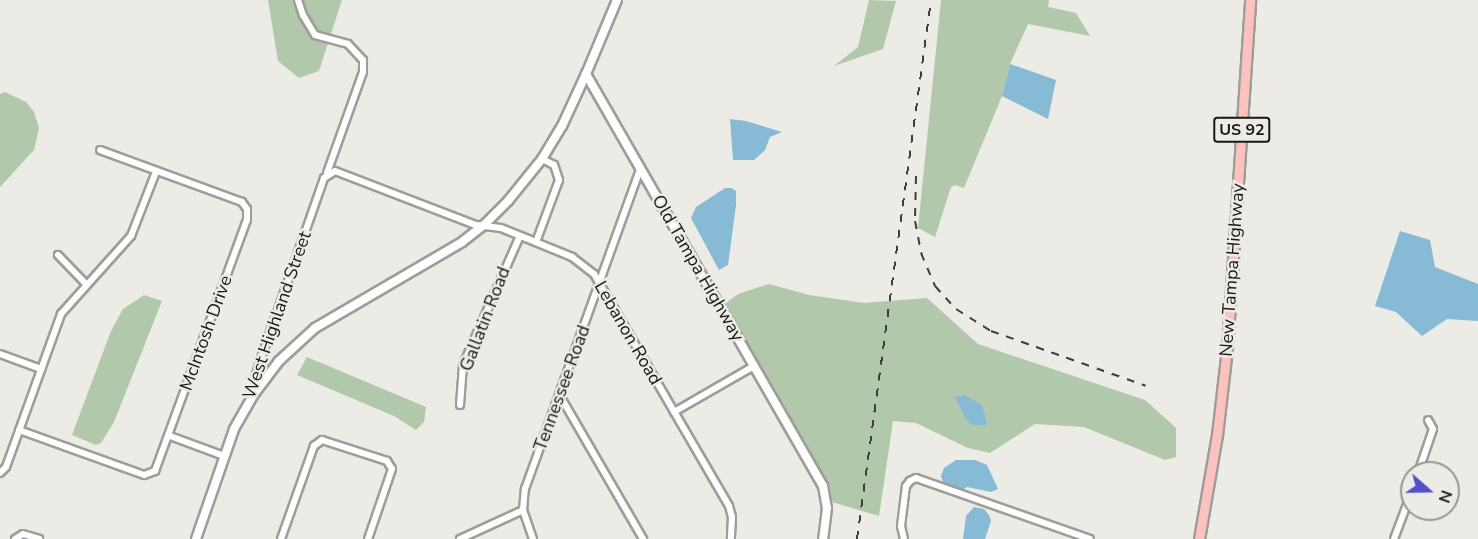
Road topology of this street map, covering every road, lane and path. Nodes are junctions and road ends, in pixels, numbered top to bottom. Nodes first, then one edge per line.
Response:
1 (298, 0) edge
2 (617, 0) edge
3 (1250, 0) edge
4 (585, 74) junction
5 (100, 150) dead end
6 (542, 159) junction
7 (640, 170) junction
8 (156, 172) junction
9 (327, 173) junction
10 (484, 225) junction
11 (520, 236) junction
12 (536, 242) junction
13 (58, 255) dead end
14 (600, 282) junction
15 (87, 284) junction
16 (0, 354) edge
17 (754, 366) junction
18 (41, 369) junction
19 (254, 394) junction
20 (559, 394) junction
21 (460, 405) dead end
22 (674, 412) junction
23 (1428, 420) dead end
24 (19, 430) junction
25 (170, 436) junction
26 (224, 456) junction
27 (1422, 461) edge
28 (0, 473) edge
29 (523, 510) junction
30 (1401, 521) edge
31 (17, 537) edge
32 (39, 539) edge
33 (196, 539) edge
34 (281, 539) edge
35 (368, 539) edge
36 (460, 539) edge
37 (533, 539) edge
38 (643, 539) edge
39 (731, 539) edge
40 (823, 539) edge
41 (904, 539) edge
42 (1090, 539) edge
43 (1199, 539) edge
44 (1394, 539) edge

1 - 9 street, West Highland Street
2 - 4 main road
3 - 43 main road, New Tampa Highway / US 92
4 - 6 street
4 - 7 main road, Old Tampa Highway
5 - 8 street, McIntosh Drive
6 - 10 street
6 - 12 street
7 - 14 street, Tennessee Road
7 - 17 main road, Old Tampa Highway
8 - 15 street
8 - 25 street, McIntosh Drive
9 - 10 street, Lebanon Road
9 - 19 street, West Highland Street
10 - 11 street, Lebanon Road
10 - 19 street
11 - 12 street, Lebanon Road
11 - 21 street, Gallatin Road
12 - 14 street, Lebanon Road
13 - 15 street
14 - 20 street, Tennessee Road
14 - 22 street, Lebanon Road
15 - 18 street
16 - 18 street
17 - 22 street
17 - 40 main road, Old Tampa Highway
18 - 24 street
19 - 26 street, West Highland Street
20 - 29 street, Tennessee Road
20 - 38 street
22 - 39 street, Lebanon Road
23 - 27 street
24 - 25 street, McIntosh Drive
24 - 28 street
25 - 26 street
26 - 33 street, West Highland Street
29 - 36 street
29 - 37 street, Tennessee Road
30 - 44 street
31 - 32 street
34 - 35 street
41 - 42 street

